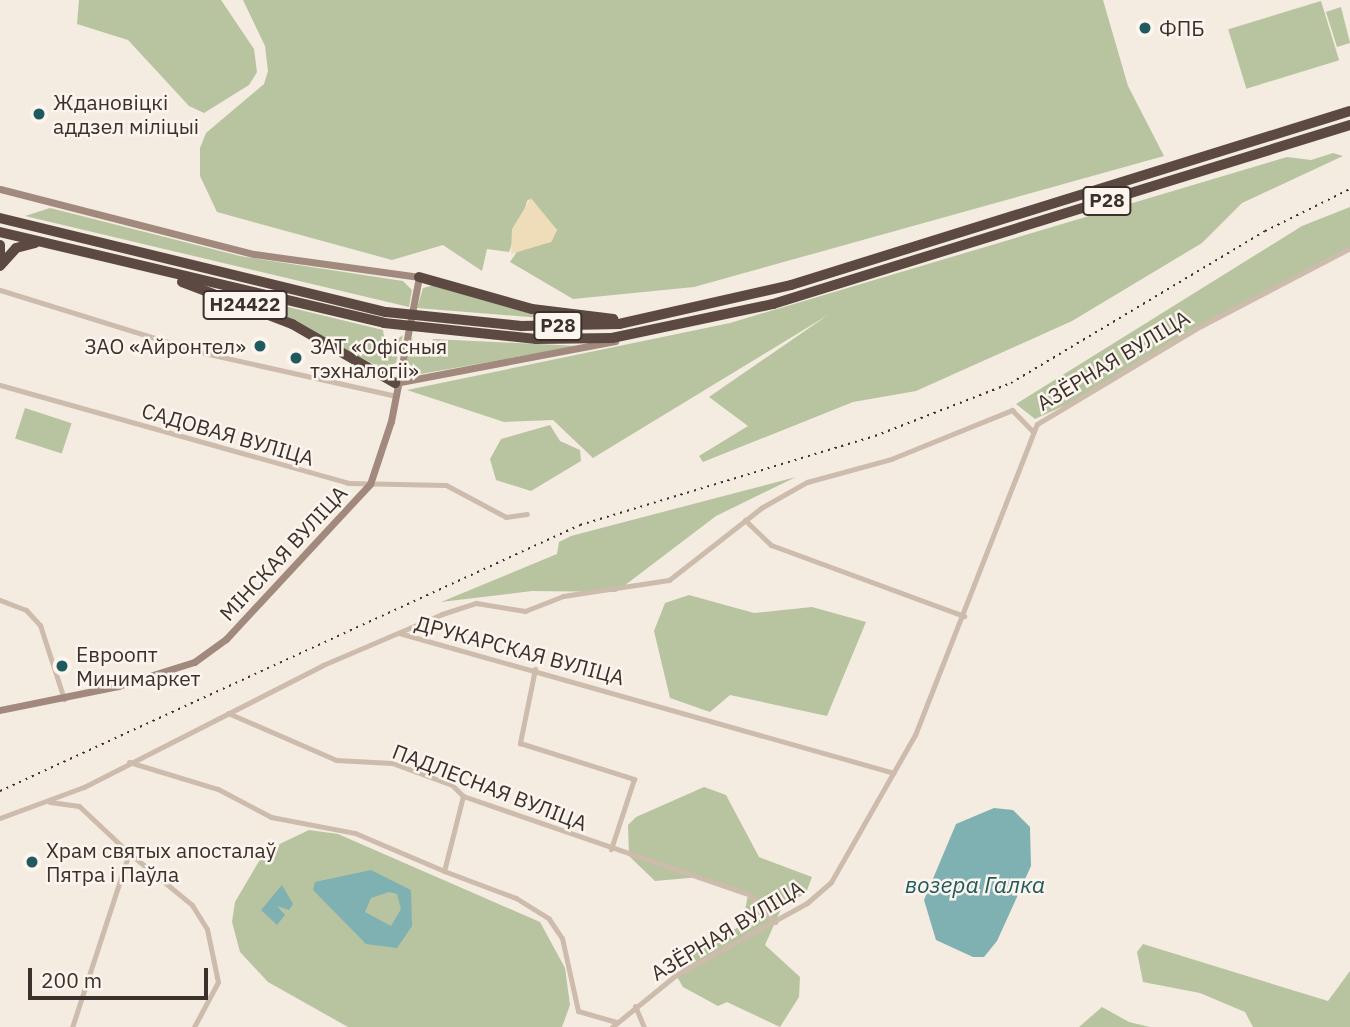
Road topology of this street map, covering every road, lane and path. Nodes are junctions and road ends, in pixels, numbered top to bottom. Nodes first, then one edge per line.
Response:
1 (1350, 111) edge
2 (1350, 125) edge
3 (0, 189) edge
4 (0, 218) edge
5 (0, 232) edge
6 (46, 243) junction
7 (0, 245) edge
8 (1350, 247) edge
9 (0, 258) edge
10 (0, 266) edge
11 (146, 268) junction
12 (419, 277) junction
13 (0, 290) edge
14 (680, 314) junction
15 (653, 333) junction
16 (395, 383) junction
17 (0, 385) edge
18 (396, 396) junction
19 (1032, 431) junction
20 (370, 484) junction
21 (527, 514) dead end
22 (745, 520) junction
23 (0, 600) edge
24 (964, 616) junction
25 (398, 633) junction
26 (535, 669) junction
27 (65, 700) junction
28 (0, 710) edge
29 (228, 712) junction
30 (129, 762) junction
31 (894, 772) junction
32 (463, 796) junction
33 (47, 802) junction
34 (0, 818) edge
35 (611, 849) junction
36 (129, 853) junction
37 (444, 871) junction
38 (775, 922) junction
39 (635, 1006) junction
40 (614, 1025) edge
41 (72, 1027) edge
42 (194, 1027) edge
43 (645, 1027) edge

1 - 14 highway, Р28
2 - 15 highway, Р28
3 - 12 street, Н24422
4 - 14 highway, Р28
5 - 6 highway, Р28
6 - 10 highway
6 - 11 highway, Р28
7 - 9 highway
8 - 19 street, АЗЁРНАЯ ВУЛІЦА
11 - 15 highway, Р28
11 - 16 highway, Н24422
12 - 14 highway, Н24422
12 - 16 street, МІНСКАЯ ВУЛІЦА
13 - 18 street
15 - 16 street
16 - 18 street, МІНСКАЯ ВУЛІЦА
17 - 20 street, САДОВАЯ ВУЛІЦА
18 - 20 street, МІНСКАЯ ВУЛІЦА
19 - 22 street
19 - 24 street, АЗЁРНАЯ ВУЛІЦА
20 - 21 street, САДОВАЯ ВУЛІЦА
20 - 27 street, МІНСКАЯ ВУЛІЦА
22 - 24 street
22 - 25 street
23 - 27 street
24 - 31 street, АЗЁРНАЯ ВУЛІЦА
25 - 26 street, ДРУКАРСКАЯ ВУЛІЦА
25 - 29 street, ДРУКАРСКАЯ ВУЛІЦА
26 - 31 street, ДРУКАРСКАЯ ВУЛІЦА
26 - 35 street
27 - 28 street, МІНСКАЯ ВУЛІЦА
29 - 30 street, ДРУКАРСКАЯ ВУЛІЦА
29 - 32 street, ПАДЛЕСНАЯ ВУЛІЦА
30 - 33 street, ДРУКАРСКАЯ ВУЛІЦА
30 - 37 street
31 - 38 street, АЗЁРНАЯ ВУЛІЦА
32 - 35 street, ПАДЛЕСНАЯ ВУЛІЦА
32 - 37 street
33 - 34 street, ДРУКАРСКАЯ ВУЛІЦА
33 - 36 street
35 - 38 street, ПАДЛЕСНАЯ ВУЛІЦА
36 - 41 street
36 - 42 street
37 - 40 street
38 - 39 street, АЗЁРНАЯ ВУЛІЦА
39 - 40 street, АЗЁРНАЯ ВУЛІЦА
39 - 43 street

